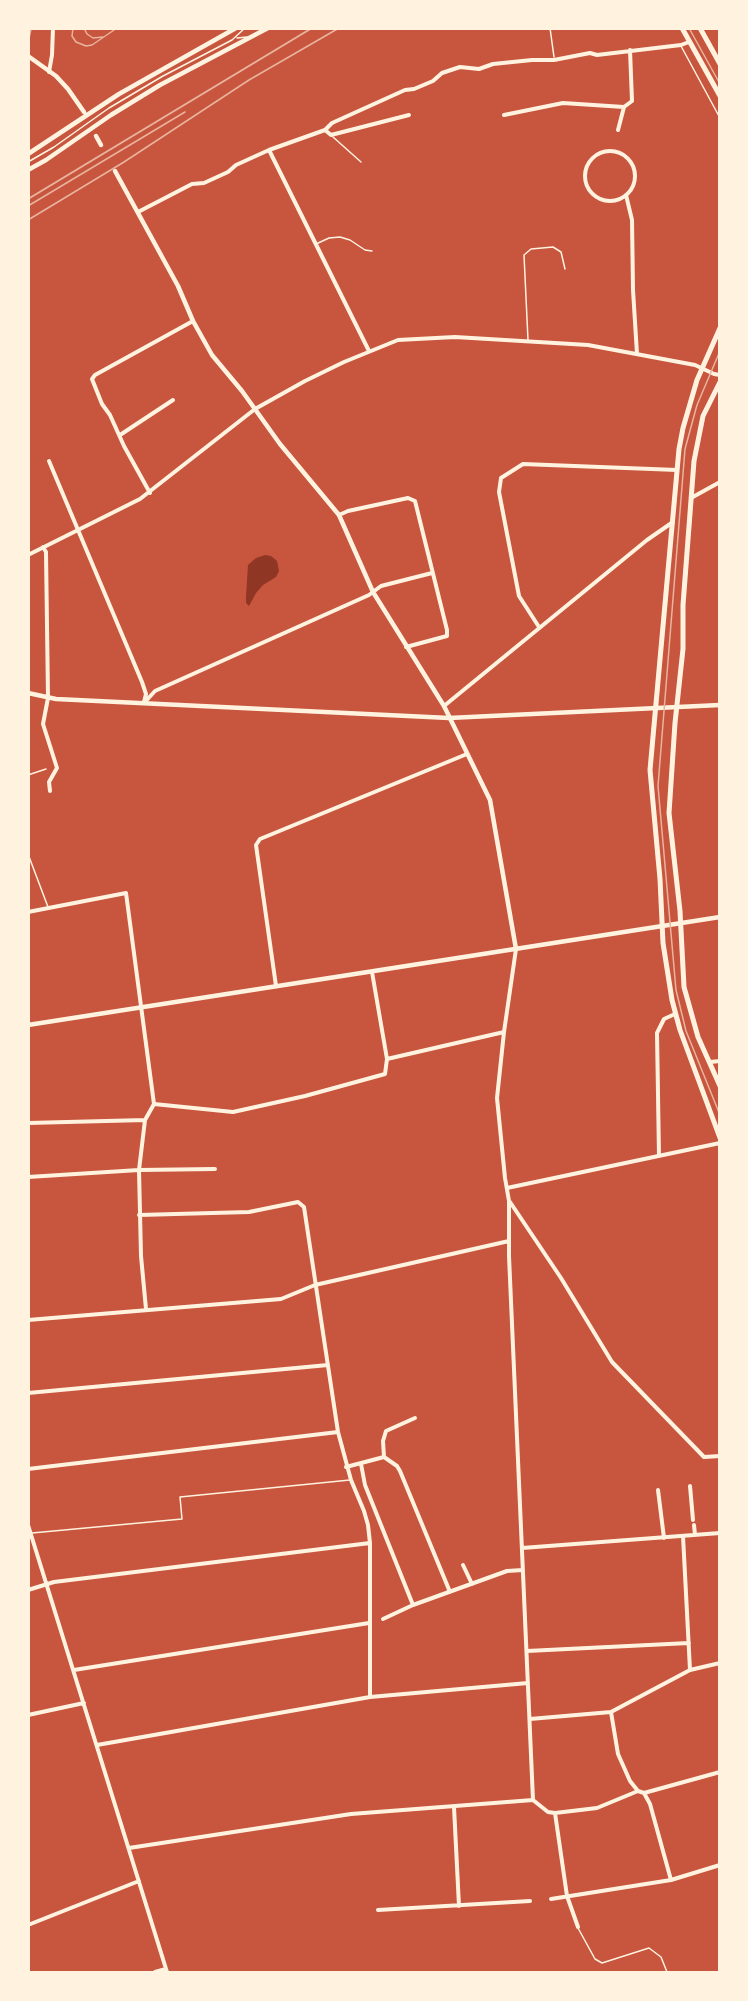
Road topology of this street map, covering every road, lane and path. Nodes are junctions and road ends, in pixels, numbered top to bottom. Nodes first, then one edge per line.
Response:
1 (53, 28) edge
2 (236, 28) edge
3 (245, 28) edge
4 (268, 28) edge
5 (550, 28) edge
6 (682, 28) edge
7 (700, 28) edge
8 (257, 35) junction
9 (236, 38) junction
10 (689, 42) junction
11 (681, 45) junction
12 (630, 50) junction
13 (30, 57) edge
14 (554, 60) junction
15 (720, 64) edge
16 (49, 72) junction
17 (720, 96) edge
18 (624, 107) junction
19 (84, 112) dead end
20 (410, 115) dead end
21 (504, 115) dead end
22 (720, 118) edge
23 (325, 130) junction
24 (618, 130) dead end
25 (331, 135) junction
26 (96, 136) dead end
27 (614, 144) dead end
28 (101, 145) dead end
29 (269, 150) junction
30 (613, 151) junction
31 (30, 154) edge
32 (29, 162) edge
33 (361, 162) dead end
34 (28, 170) edge
35 (115, 171) dead end
36 (626, 195) junction
37 (138, 212) junction
38 (316, 244) junction
39 (372, 251) dead end
40 (565, 269) dead end
41 (193, 321) junction
42 (720, 328) edge
43 (528, 341) junction
44 (369, 351) junction
45 (637, 354) junction
46 (702, 368) junction
47 (720, 375) edge
48 (720, 382) edge
49 (172, 400) dead end
50 (255, 409) junction
51 (120, 435) junction
52 (49, 461) dead end
53 (677, 470) junction
54 (720, 482) edge
55 (150, 493) junction
56 (691, 498) junction
57 (339, 515) junction
58 (673, 522) junction
59 (79, 530) junction
60 (43, 547) junction
61 (28, 555) edge
62 (432, 573) junction
63 (373, 592) junction
64 (539, 627) junction
65 (406, 646) junction
66 (28, 693) edge
67 (48, 698) junction
68 (144, 703) junction
69 (720, 705) edge
70 (444, 706) junction
71 (678, 707) junction
72 (656, 709) junction
73 (449, 718) junction
74 (467, 754) junction
75 (46, 769) dead end
76 (28, 775) edge
77 (50, 791) dead end
78 (28, 854) edge
79 (48, 908) junction
80 (28, 912) edge
81 (720, 917) edge
82 (680, 923) junction
83 (661, 926) junction
84 (516, 949) junction
85 (372, 972) junction
86 (276, 987) junction
87 (142, 1008) junction
88 (675, 1014) junction
89 (28, 1025) edge
90 (504, 1032) junction
91 (387, 1059) junction
92 (720, 1061) edge
93 (710, 1062) junction
94 (720, 1086) edge
95 (154, 1104) junction
96 (145, 1120) junction
97 (28, 1123) edge
98 (720, 1138) edge
99 (720, 1143) edge
100 (659, 1156) junction
101 (215, 1169) dead end
102 (138, 1170) junction
103 (28, 1177) edge
104 (507, 1188) junction
105 (509, 1201) junction
106 (139, 1215) junction
107 (509, 1241) junction
108 (315, 1285) junction
109 (146, 1309) junction
110 (28, 1320) edge
111 (718, 1353) edge
112 (720, 1358) edge
113 (328, 1365) junction
114 (28, 1393) edge
115 (415, 1418) dead end
116 (338, 1432) junction
117 (720, 1456) edge
118 (384, 1457) junction
119 (361, 1464) junction
120 (346, 1467) junction
121 (28, 1469) edge
122 (351, 1480) junction
123 (690, 1486) dead end
124 (658, 1490) dead end
125 (28, 1525) edge
126 (31, 1533) junction
127 (720, 1533) edge
128 (695, 1535) junction
129 (683, 1536) junction
130 (664, 1538) junction
131 (369, 1543) junction
132 (522, 1548) junction
133 (463, 1565) dead end
134 (523, 1570) junction
135 (47, 1583) junction
136 (472, 1584) junction
137 (28, 1590) edge
138 (450, 1592) junction
139 (413, 1605) junction
140 (383, 1619) dead end
141 (369, 1623) junction
142 (689, 1643) junction
143 (527, 1651) junction
144 (720, 1663) edge
145 (74, 1670) junction
146 (690, 1670) junction
147 (528, 1683) junction
148 (370, 1697) junction
149 (84, 1703) junction
150 (611, 1712) junction
151 (28, 1715) edge
152 (530, 1719) junction
153 (97, 1745) junction
154 (720, 1772) edge
155 (638, 1791) junction
156 (644, 1793) junction
157 (533, 1800) junction
158 (454, 1807) junction
159 (555, 1813) junction
160 (129, 1848) junction
161 (720, 1865) edge
162 (672, 1880) junction
163 (139, 1881) junction
164 (567, 1896) junction
165 (550, 1899) dead end
166 (530, 1902) dead end
167 (459, 1906) junction
168 (378, 1910) dead end
169 (28, 1924) edge
170 (578, 1927) joint
171 (167, 1971) edge
172 (155, 1972) edge
173 (667, 1972) edge

1 - 16 street
2 - 31 street
3 - 9 lane
4 - 8 street
5 - 14 lane
6 - 10 main road
7 - 15 main road
8 - 9 lane
8 - 34 street
9 - 32 lane
10 - 11 street
10 - 17 main road
11 - 12 street
11 - 22 lane
12 - 14 street
12 - 18 street
13 - 16 street
14 - 23 street
16 - 19 street
18 - 21 street
18 - 24 street
20 - 25 street
23 - 25 street
23 - 29 street
25 - 33 lane
26 - 28 street
27 - 30 street
29 - 37 street
29 - 38 street
30 - 36 street
30 - 36 street
35 - 37 street
36 - 45 street
37 - 41 street
38 - 39 lane
38 - 44 street
40 - 43 lane
41 - 50 street
41 - 51 street
42 - 46 main road
43 - 44 street
43 - 45 street
44 - 50 street
45 - 46 street
46 - 47 street
46 - 53 main road
48 - 56 main road
49 - 51 street
50 - 55 street
50 - 57 street
51 - 55 street
52 - 59 street
53 - 58 main road
53 - 64 street
54 - 56 street
55 - 59 street
56 - 71 main road
57 - 62 street
57 - 63 street
58 - 64 street
58 - 72 main road
59 - 60 street
59 - 68 street
60 - 61 street
60 - 67 street
62 - 63 street
62 - 65 street
63 - 65 street
63 - 68 street
64 - 70 street
65 - 70 street
66 - 67 street
67 - 68 street
67 - 77 street
68 - 73 street
69 - 71 street
70 - 73 street
71 - 72 street
71 - 82 main road
72 - 73 street
72 - 83 main road
73 - 74 street
74 - 84 street
74 - 86 street
75 - 76 lane
78 - 79 lane
79 - 80 street
79 - 87 street
81 - 82 street
82 - 83 street
82 - 93 main road
83 - 84 street
83 - 88 main road
84 - 85 street
84 - 90 street
85 - 86 street
85 - 91 street
86 - 87 street
87 - 89 street
87 - 95 street
88 - 98 main road
88 - 100 street
90 - 91 street
90 - 104 street
91 - 95 street
92 - 93 street
93 - 94 main road
95 - 96 street
96 - 97 street
96 - 102 street
99 - 100 street
100 - 104 street
101 - 102 street
102 - 103 street
102 - 106 street
104 - 105 street
105 - 107 street
105 - 117 street
106 - 108 street
106 - 109 street
107 - 108 street
107 - 132 street
108 - 109 street
108 - 113 street
109 - 110 street
111 - 112 lane
113 - 114 street
113 - 116 street
115 - 118 street
116 - 120 street
116 - 121 street
118 - 119 street
118 - 138 street
119 - 120 street
119 - 139 street
120 - 122 street
122 - 126 lane
122 - 131 street
123 - 128 street
124 - 130 street
125 - 126 street
126 - 135 street
127 - 128 street
128 - 129 street
129 - 130 street
129 - 142 street
130 - 132 street
131 - 135 street
131 - 141 street
132 - 134 street
133 - 136 street
134 - 136 street
134 - 143 street
135 - 137 street
135 - 145 street
136 - 138 street
138 - 139 street
139 - 140 street
141 - 145 street
141 - 148 street
142 - 143 street
142 - 146 street
143 - 147 street
144 - 146 street
145 - 149 street
146 - 150 street
147 - 148 street
147 - 152 street
148 - 153 street
149 - 151 street
149 - 153 street
150 - 152 street
150 - 155 street
152 - 157 street
153 - 160 street
154 - 156 street
155 - 156 street
155 - 159 street
156 - 162 street
157 - 158 street
157 - 159 street
158 - 160 street
158 - 167 street
159 - 164 street
160 - 163 street
161 - 162 street
162 - 164 street
163 - 169 street
163 - 171 street
164 - 165 street
164 - 170 street
166 - 167 street
167 - 168 street
170 - 173 lane
171 - 172 street

